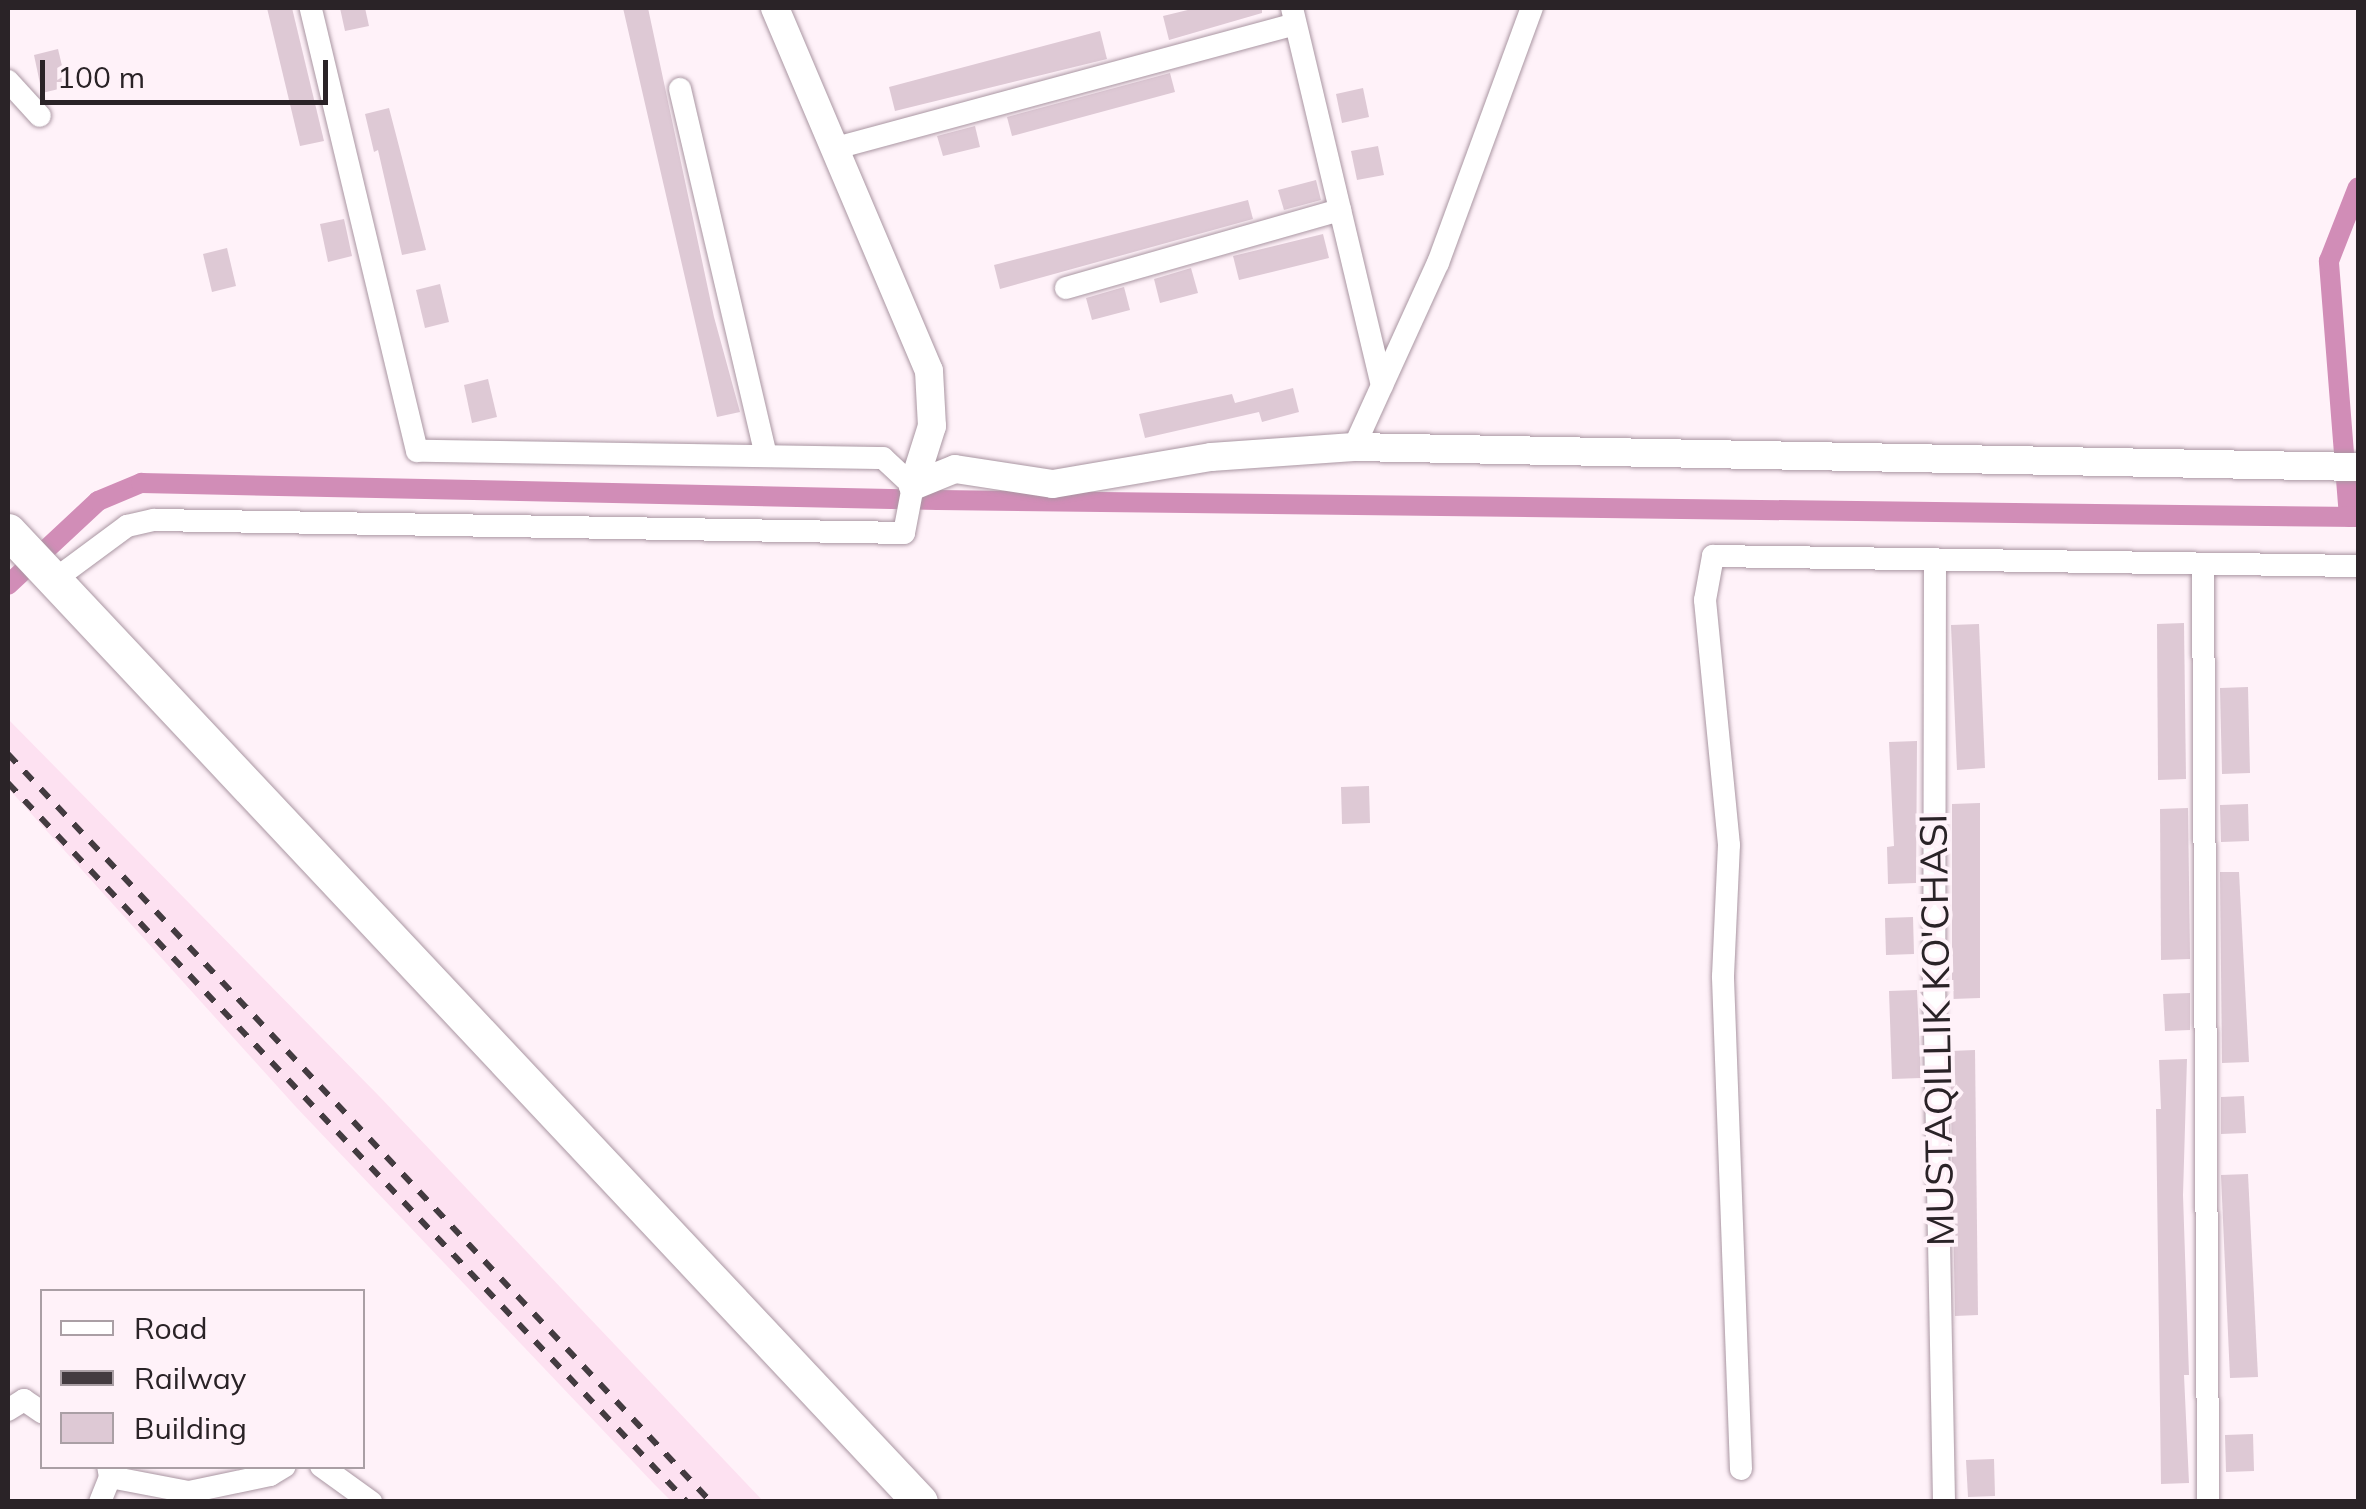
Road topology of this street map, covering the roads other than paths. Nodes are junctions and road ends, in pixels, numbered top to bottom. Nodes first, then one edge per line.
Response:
1 (312, 8) edge
2 (775, 8) edge
3 (1532, 8) edge
4 (1294, 16) edge
5 (8, 81) edge
6 (680, 89) dead end
7 (40, 116) dead end
8 (836, 148) junction
9 (1340, 210) junction
10 (1066, 288) dead end
11 (1382, 385) junction
12 (1354, 447) junction
13 (766, 454) junction
14 (2358, 467) edge
15 (912, 486) junction
16 (12, 535) edge
17 (1935, 559) junction
18 (2202, 564) junction
19 (2358, 566) edge
20 (54, 580) junction
21 (8, 1410) edge
22 (40, 1411) edge
23 (1740, 1468) dead end
24 (280, 1469) edge
25 (324, 1469) edge
26 (109, 1472) edge
27 (100, 1502) edge
28 (371, 1502) edge
29 (920, 1502) edge
30 (1944, 1502) edge
31 (2208, 1502) edge

1 - 13 street
2 - 8 street
3 - 11 street
4 - 8 street
4 - 9 street
5 - 7 street
6 - 13 street
8 - 15 street
9 - 10 street
9 - 11 street
11 - 12 street
12 - 14 street
12 - 15 street
13 - 15 street
15 - 20 street
16 - 20 main road
17 - 18 street
17 - 23 street
17 - 30 street, MUSTAQILLIK KO'CHASI
18 - 19 street
18 - 31 street
20 - 29 main road
21 - 22 street
24 - 26 street
25 - 28 street
26 - 27 street

